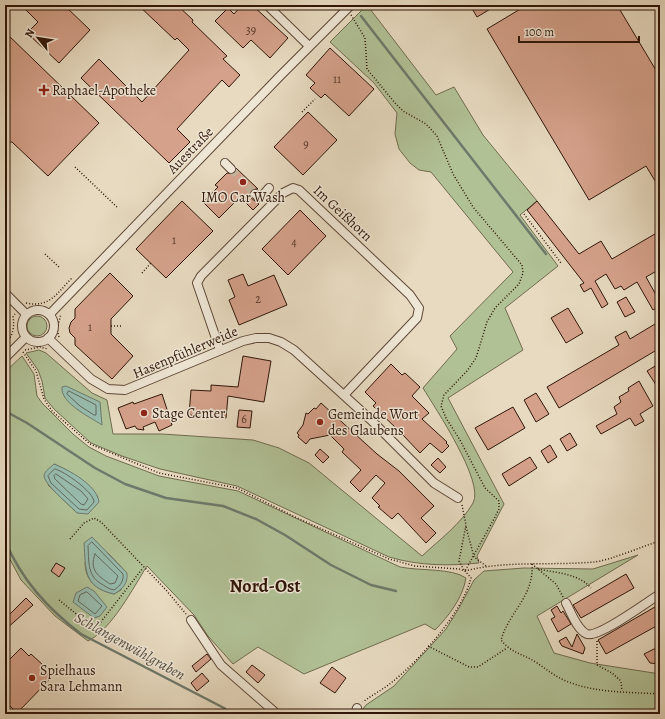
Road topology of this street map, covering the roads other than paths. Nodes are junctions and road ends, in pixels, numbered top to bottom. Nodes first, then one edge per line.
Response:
1 (267, 5) edge
2 (348, 8) edge
3 (309, 46) junction
4 (225, 163) dead end
5 (231, 169) tunnel mouth
6 (270, 188) dead end
7 (255, 194) dead end
8 (5, 293) edge
9 (26, 314) junction
10 (50, 314) junction
11 (26, 337) junction
12 (48, 338) junction
13 (220, 350) junction
14 (5, 358) edge
15 (344, 395) junction
16 (458, 498) road end
17 (660, 594) edge
18 (566, 603) road end
19 (190, 620) road end
20 (277, 714) edge

1 - 3 street
2 - 3 street, Auestraße
3 - 10 street, Auestraße
4 - 5 street
6 - 7 street
8 - 9 street
9 - 10 street
9 - 11 street
10 - 12 street
11 - 12 street
11 - 14 street
12 - 13 street, Hasenpfühlerweide
13 - 15 street, Hasenpfühlerweide
13 - 15 street, Im Geißhorn
15 - 16 street, Hasenpfühlerweide
17 - 18 street
19 - 20 street

